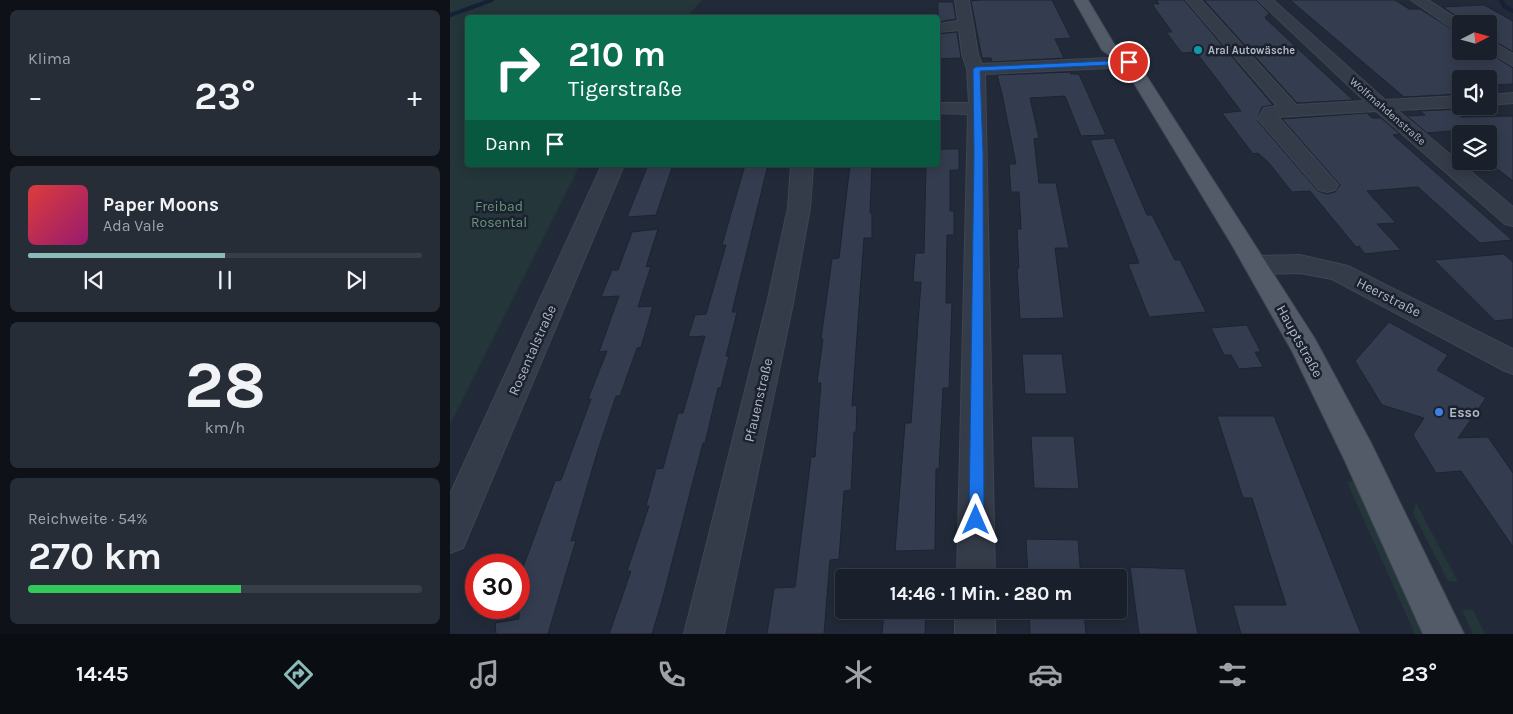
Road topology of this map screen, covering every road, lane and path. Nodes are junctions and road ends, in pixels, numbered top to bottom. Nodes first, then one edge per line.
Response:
1 (962, 0) edge
2 (1081, 0) edge
3 (1193, 0) edge
4 (1265, 0) edge
5 (1418, 0) edge
6 (1452, 22) edge
7 (965, 25) junction
8 (940, 28) edge
9 (1122, 38) dead end
10 (1498, 51) edge
11 (1513, 61) edge
12 (1129, 62) junction
13 (976, 69) junction
14 (1513, 98) edge
15 (1497, 99) edge
16 (1452, 102) edge
17 (1381, 106) junction
18 (940, 108) edge
19 (978, 109) junction
20 (1281, 111) junction
21 (612, 167) edge
22 (802, 167) edge
23 (1327, 185) dead end
24 (1513, 219) edge
25 (1256, 265) junction
26 (1513, 362) edge
27 (450, 535) edge
28 (976, 569) edge
29 (975, 619) edge
30 (704, 634) edge
31 (975, 634) edge
32 (1444, 634) edge

1 - 7 street
2 - 12 main road, Hauptstraße
3 - 20 street
4 - 17 street, Wolfmahdenstraße
5 - 6 street
7 - 8 street
7 - 13 street
9 - 12 main road, Hauptstraße
10 - 11 street
12 - 13 street
12 - 25 main road, Hauptstraße
13 - 19 street
14 - 15 street
16 - 17 street
17 - 20 street
17 - 24 street, Wolfmahdenstraße
18 - 19 street
19 - 28 street
20 - 23 street
21 - 27 street, Rosentalstraße
22 - 30 street, Pfauenstraße
25 - 26 street, Heerstraße
25 - 32 main road, Hauptstraße
29 - 31 street

